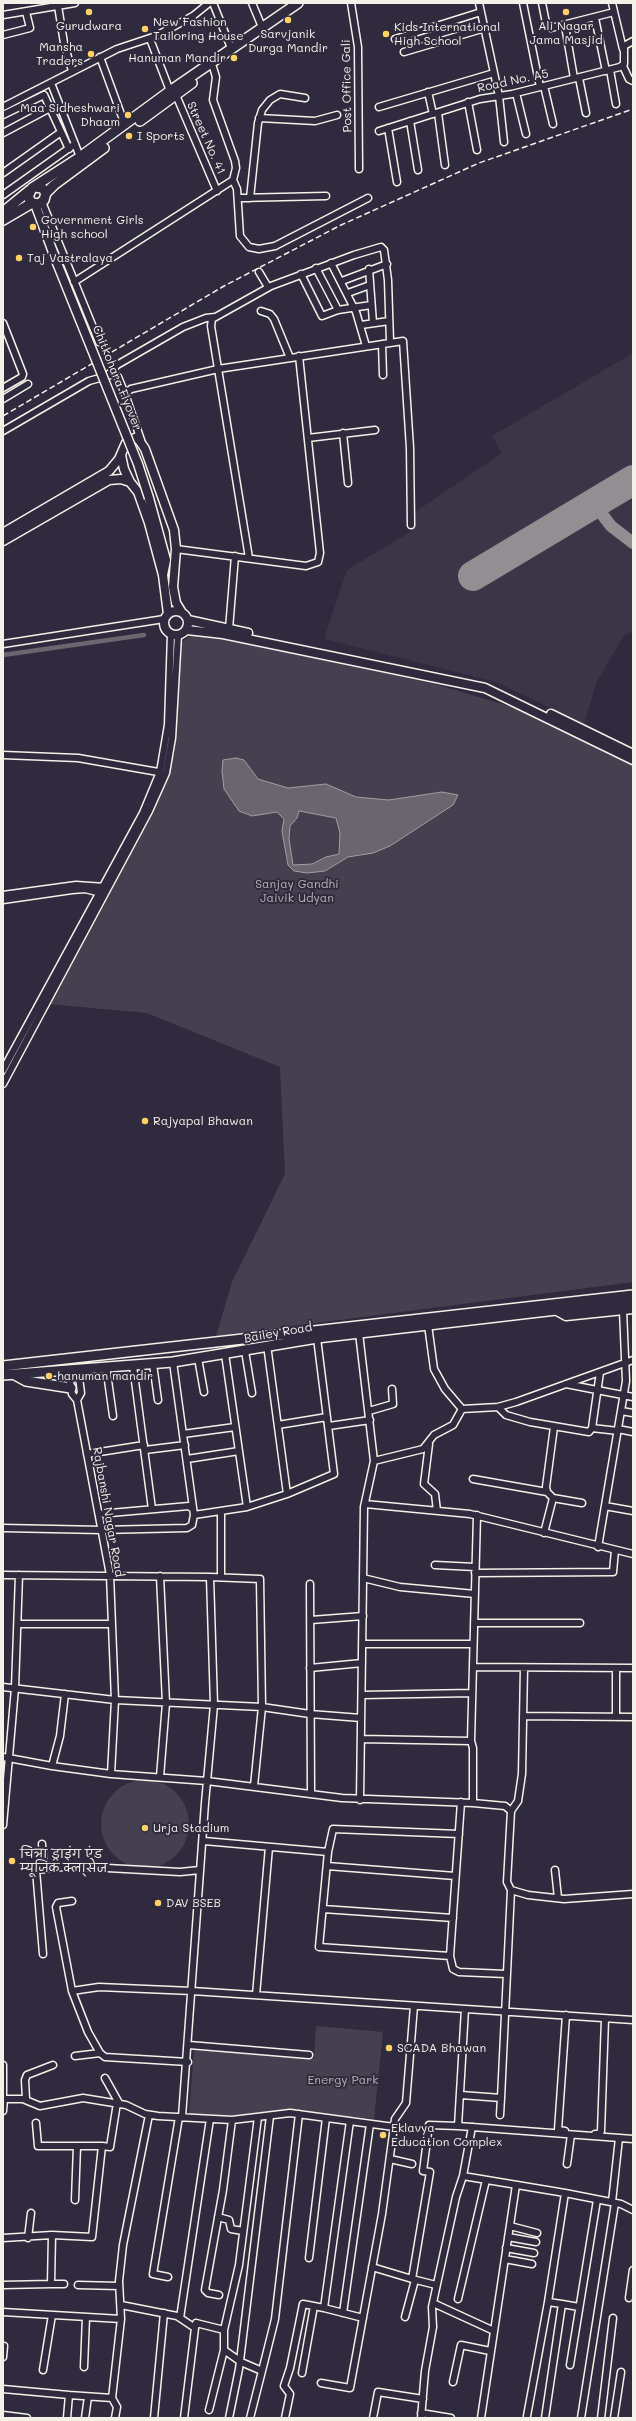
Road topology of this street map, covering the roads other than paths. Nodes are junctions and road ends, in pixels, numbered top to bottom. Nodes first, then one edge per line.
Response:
1 (75, 3) edge
2 (209, 3) edge
3 (213, 3) edge
4 (252, 3) edge
5 (298, 3) edge
6 (307, 3) edge
7 (351, 3) edge
8 (479, 3) edge
9 (523, 3) edge
10 (542, 3) edge
11 (612, 3) edge
12 (65, 4) edge
13 (58, 6) junction
14 (287, 6) edge
15 (26, 12) junction
16 (481, 12) junction
17 (614, 12) junction
18 (3, 15) edge
19 (596, 18) junction
20 (565, 26) junction
21 (262, 27) junction
22 (485, 28) junction
23 (3, 34) edge
24 (150, 39) junction
25 (395, 39) dead end
26 (633, 41) edge
27 (231, 48) junction
28 (623, 49) junction
29 (404, 52) dead end
30 (100, 57) junction
31 (624, 66) junction
32 (213, 67) junction
33 (72, 71) junction
34 (608, 71) junction
35 (494, 73) junction
36 (577, 78) junction
37 (633, 82) edge
38 (50, 83) junction
39 (542, 87) junction
40 (428, 92) junction
41 (173, 93) junction
42 (516, 93) junction
43 (499, 96) junction
44 (305, 98) dead end
45 (468, 102) junction
46 (616, 104) dead end
47 (3, 107) edge
48 (379, 107) dead end
49 (50, 108) junction
50 (435, 113) junction
51 (586, 113) dead end
52 (337, 115) dead end
53 (3, 116) edge
54 (259, 118) junction
55 (410, 121) junction
56 (553, 124) dead end
57 (125, 125) junction
58 (388, 128) junction
59 (380, 131) dead end
60 (61, 132) junction
61 (3, 133) edge
62 (526, 134) dead end
63 (504, 142) dead end
64 (75, 144) junction
65 (69, 149) junction
66 (477, 150) dead end
67 (80, 157) junction
68 (445, 165) dead end
69 (359, 169) dead end
70 (418, 170) dead end
71 (3, 173) edge
72 (233, 180) junction
73 (397, 182) dead end
74 (32, 188) junction
75 (217, 190) junction
76 (46, 194) junction
77 (3, 195) edge
78 (326, 196) dead end
79 (238, 198) junction
80 (250, 198) junction
81 (368, 198) dead end
82 (36, 203) junction
83 (3, 212) edge
84 (3, 220) edge
85 (331, 263) junction
86 (386, 264) junction
87 (316, 268) junction
88 (369, 269) junction
89 (260, 272) dead end
90 (301, 274) junction
91 (342, 281) junction
92 (74, 282) junction
93 (370, 285) junction
94 (268, 287) junction
95 (348, 293) junction
96 (371, 305) junction
97 (354, 308) junction
98 (338, 310) junction
99 (261, 311) dead end
100 (214, 317) junction
101 (389, 321) junction
102 (3, 323) edge
103 (373, 323) junction
104 (361, 325) junction
105 (99, 342) dead end
106 (390, 342) junction
107 (382, 344) junction
108 (366, 346) junction
109 (299, 356) junction
110 (290, 358) junction
111 (218, 370) junction
112 (109, 374) junction
113 (383, 375) dead end
114 (28, 384) dead end
115 (3, 388) edge
116 (125, 394) junction
117 (3, 399) edge
118 (375, 430) dead end
119 (3, 431) edge
120 (343, 434) junction
121 (308, 438) junction
122 (141, 440) junction
123 (121, 455) junction
124 (130, 482) junction
125 (348, 483) dead end
126 (411, 526) dead end
127 (3, 533) edge
128 (3, 541) edge
129 (176, 549) junction
130 (235, 556) junction
131 (249, 558) junction
132 (169, 565) junction
133 (163, 575) junction
134 (181, 611) junction
135 (166, 616) junction
136 (188, 620) junction
137 (229, 629) junction
138 (187, 630) junction
139 (175, 635) junction
140 (3, 644) edge
141 (633, 754) edge
142 (3, 755) edge
143 (633, 760) edge
144 (165, 764) junction
145 (143, 768) junction
146 (163, 773) junction
147 (159, 782) junction
148 (105, 887) junction
149 (101, 893) junction
150 (3, 895) edge
151 (3, 900) edge
152 (3, 1070) edge
153 (3, 1084) edge
154 (633, 1291) edge
155 (633, 1294) edge
156 (633, 1301) edge
157 (555, 1307) junction
158 (633, 1309) edge
159 (623, 1310) junction
160 (428, 1325) junction
161 (359, 1333) junction
162 (317, 1338) junction
163 (212, 1342) junction
164 (263, 1346) junction
165 (245, 1351) junction
166 (116, 1354) junction
167 (225, 1354) junction
168 (198, 1358) junction
169 (633, 1360) edge
170 (173, 1362) junction
171 (626, 1362) junction
172 (153, 1364) junction
173 (3, 1366) edge
174 (108, 1366) junction
175 (133, 1366) junction
176 (73, 1369) junction
177 (600, 1372) junction
178 (3, 1375) edge
179 (15, 1375) junction
180 (565, 1384) junction
181 (71, 1388) junction
182 (392, 1389) dead end
183 (597, 1391) junction
184 (204, 1392) dead end
185 (252, 1393) dead end
186 (624, 1396) junction
187 (633, 1397) edge
188 (77, 1400) junction
189 (158, 1400) dead end
190 (498, 1406) junction
191 (462, 1409) junction
192 (369, 1411) junction
193 (621, 1411) junction
194 (633, 1413) edge
195 (113, 1416) dead end
196 (327, 1417) junction
197 (370, 1420) junction
198 (278, 1426) junction
199 (329, 1426) junction
200 (235, 1427) junction
201 (554, 1427) junction
202 (592, 1428) junction
203 (618, 1430) junction
204 (633, 1432) edge
205 (183, 1434) junction
206 (429, 1444) junction
207 (185, 1445) junction
208 (144, 1448) junction
209 (239, 1451) junction
210 (87, 1454) junction
211 (187, 1459) junction
212 (374, 1461) junction
213 (473, 1479) dead end
214 (546, 1492) junction
215 (287, 1494) junction
216 (554, 1498) junction
217 (582, 1503) dead end
218 (365, 1504) junction
219 (605, 1506) junction
220 (247, 1507) junction
221 (152, 1509) junction
222 (437, 1511) junction
223 (633, 1511) edge
224 (194, 1512) junction
225 (220, 1512) junction
226 (99, 1514) junction
227 (477, 1515) junction
228 (3, 1528) edge
229 (102, 1530) junction
230 (544, 1533) junction
231 (598, 1547) junction
232 (615, 1550) junction
233 (633, 1554) edge
234 (435, 1565) dead end
235 (475, 1570) junction
236 (3, 1575) edge
237 (19, 1575) junction
238 (110, 1575) junction
239 (160, 1576) junction
240 (210, 1577) junction
241 (221, 1577) junction
242 (363, 1578) junction
243 (310, 1584) dead end
244 (475, 1594) junction
245 (363, 1616) junction
246 (311, 1620) junction
247 (474, 1623) junction
248 (580, 1623) dead end
249 (18, 1624) junction
250 (111, 1624) junction
251 (362, 1644) junction
252 (473, 1644) junction
253 (362, 1663) junction
254 (473, 1667) junction
255 (310, 1668) junction
256 (524, 1668) junction
257 (633, 1668) edge
258 (616, 1669) junction
259 (3, 1687) edge
260 (15, 1688) junction
261 (472, 1693) junction
262 (65, 1694) junction
263 (362, 1695) junction
264 (115, 1700) junction
265 (166, 1703) junction
266 (214, 1705) junction
267 (262, 1707) junction
268 (310, 1714) junction
269 (523, 1716) junction
270 (616, 1716) junction
271 (633, 1716) edge
272 (361, 1718) junction
273 (361, 1739) junction
274 (470, 1741) junction
275 (5, 1757) edge
276 (52, 1766) junction
277 (111, 1774) junction
278 (160, 1777) junction
279 (207, 1781) junction
280 (254, 1786) junction
281 (311, 1793) junction
282 (360, 1800) junction
283 (461, 1802) junction
284 (473, 1803) junction
285 (511, 1811) junction
286 (3, 1825) edge
287 (459, 1834) junction
288 (204, 1841) junction
289 (42, 1844) dead end
290 (269, 1847) junction
291 (328, 1852) junction
292 (327, 1866) junction
293 (44, 1869) junction
294 (200, 1870) junction
295 (555, 1870) dead end
296 (455, 1876) junction
297 (511, 1890) junction
298 (633, 1894) edge
299 (558, 1898) junction
300 (72, 1901) dead end
301 (323, 1909) junction
302 (453, 1918) junction
303 (43, 1954) dead end
304 (450, 1956) junction
305 (506, 1974) junction
306 (192, 1991) junction
307 (72, 1992) junction
308 (256, 1995) junction
309 (414, 2006) junction
310 (465, 2009) junction
311 (505, 2010) junction
312 (566, 2015) junction
313 (605, 2019) junction
314 (633, 2020) edge
315 (189, 2045) junction
316 (100, 2053) junction
317 (309, 2055) dead end
318 (75, 2056) dead end
319 (188, 2062) junction
320 (3, 2065) edge
321 (53, 2065) dead end
322 (105, 2078) dead end
323 (460, 2095) junction
324 (501, 2098) junction
325 (4, 2100) edge
326 (26, 2100) junction
327 (118, 2103) junction
328 (3, 2111) edge
329 (149, 2114) junction
330 (299, 2114) junction
331 (500, 2115) dead end
332 (270, 2116) junction
333 (181, 2117) junction
334 (258, 2117) junction
335 (326, 2118) junction
336 (210, 2119) junction
337 (232, 2120) junction
338 (350, 2121) junction
339 (36, 2123) dead end
340 (370, 2124) junction
341 (458, 2126) junction
342 (394, 2127) junction
343 (472, 2127) junction
344 (572, 2135) junction
345 (619, 2138) junction
346 (633, 2139) edge
347 (77, 2146) junction
348 (102, 2146) junction
349 (394, 2150) dead end
350 (391, 2160) junction
351 (412, 2164) dead end
352 (567, 2164) dead end
353 (463, 2176) junction
354 (486, 2180) junction
355 (516, 2185) junction
356 (565, 2193) junction
357 (75, 2200) dead end
358 (597, 2200) junction
359 (613, 2203) junction
360 (633, 2210) edge
361 (31, 2213) dead end
362 (218, 2217) junction
363 (510, 2226) junction
364 (243, 2231) junction
365 (537, 2233) dead end
366 (52, 2235) junction
367 (508, 2237) junction
368 (3, 2238) edge
369 (28, 2238) junction
370 (536, 2242) dead end
371 (506, 2248) junction
372 (534, 2252) dead end
373 (309, 2258) dead end
374 (505, 2258) junction
375 (532, 2264) dead end
376 (372, 2267) junction
377 (633, 2270) edge
378 (168, 2277) dead end
379 (413, 2280) junction
380 (51, 2284) junction
381 (64, 2284) dead end
382 (3, 2285) edge
383 (78, 2285) dead end
384 (436, 2285) junction
385 (120, 2286) junction
386 (219, 2295) dead end
387 (630, 2298) dead end
388 (458, 2299) dead end
389 (548, 2302) junction
390 (432, 2303) junction
391 (562, 2304) junction
392 (121, 2305) junction
393 (314, 2306) junction
394 (579, 2307) junction
395 (324, 2308) junction
396 (3, 2312) edge
397 (164, 2313) junction
398 (344, 2313) junction
399 (52, 2315) junction
400 (86, 2317) junction
401 (405, 2317) dead end
402 (180, 2318) junction
403 (363, 2318) junction
404 (613, 2318) dead end
405 (122, 2320) junction
406 (195, 2328) junction
407 (224, 2330) junction
408 (494, 2330) junction
409 (4, 2346) dead end
410 (224, 2350) junction
411 (490, 2351) junction
412 (3, 2357) edge
413 (239, 2359) junction
414 (570, 2365) dead end
415 (84, 2367) dead end
416 (43, 2370) dead end
417 (262, 2371) junction
418 (621, 2372) dead end
419 (302, 2373) dead end
420 (453, 2382) dead end
421 (321, 2384) dead end
422 (3, 2389) edge
423 (69, 2395) junction
424 (88, 2397) junction
425 (112, 2398) junction
426 (422, 2399) junction
427 (209, 2410) dead end
428 (3, 2415) edge
429 (421, 2415) edge
430 (526, 2416) dead end
431 (27, 2418) edge
432 (67, 2418) edge
433 (85, 2418) edge
434 (115, 2418) edge
435 (154, 2418) edge
436 (184, 2418) edge
437 (229, 2418) edge
438 (250, 2418) edge
439 (285, 2418) edge
440 (372, 2418) edge
441 (451, 2418) edge
442 (481, 2418) edge
443 (545, 2418) edge
444 (581, 2418) edge
445 (601, 2418) edge
446 (614, 2418) edge

1 - 12 street
2 - 24 street
3 - 27 street
4 - 21 street
5 - 14 highway
6 - 32 highway
7 - 69 street, Post Office Gali
8 - 16 street
9 - 39 street
10 - 20 street
11 - 17 street
12 - 13 street
13 - 15 street
13 - 33 street
14 - 21 highway
15 - 18 street
15 - 23 street
16 - 22 street
16 - 25 street
17 - 19 street
17 - 28 street
19 - 20 street
19 - 34 street
20 - 36 street
21 - 27 highway
22 - 29 street
22 - 35 street
24 - 30 street
24 - 41 street, Street No. 41
26 - 28 street
27 - 41 highway
28 - 31 street
30 - 33 street
30 - 57 street
31 - 34 street, Road No. A5
31 - 37 street
32 - 41 highway
32 - 72 street, Street No. 41
33 - 38 street
34 - 36 street, Road No. A5
34 - 46 street
35 - 40 street
35 - 43 street
36 - 39 street, Road No. A5
36 - 51 street
38 - 47 street
38 - 64 street
39 - 42 street, Road No. A5
39 - 56 street
40 - 48 street
40 - 50 street
41 - 57 highway
41 - 75 street, Street No. 41
41 - 76 highway
42 - 43 street, Road No. A5
42 - 62 street
43 - 45 street, Road No. A5
43 - 63 street
44 - 54 street
45 - 50 street, Road No. A5
45 - 66 street
49 - 53 street
49 - 60 street
49 - 61 street
50 - 55 street, Road No. A5
50 - 68 street
52 - 54 street
54 - 80 street
55 - 58 street, Road No. A5
55 - 70 street
57 - 67 highway
58 - 59 street, Road No. A5
58 - 73 street
60 - 65 street
60 - 71 street
64 - 65 street
64 - 67 street
65 - 77 street
67 - 74 highway
72 - 75 street, Street No. 41
72 - 79 street
74 - 76 highway
74 - 82 highway
74 - 83 highway
75 - 92 street, Street No. 41
76 - 82 highway
78 - 80 street
79 - 80 street
79 - 81 street
82 - 84 highway
82 - 92 street
82 - 132 main road, Chitkohara Flyover, bridge
85 - 86 street
85 - 87 street
85 - 91 street
86 - 88 street
86 - 101 street
87 - 90 street
87 - 98 street
88 - 91 street
88 - 93 street
89 - 94 street
90 - 94 street
90 - 98 street
91 - 95 street
92 - 105 street
93 - 95 street
93 - 96 street
94 - 100 street
95 - 97 street
96 - 97 street
96 - 103 street
97 - 98 street
97 - 104 street
99 - 110 street
100 - 111 street
100 - 112 street
101 - 103 street
101 - 106 street
102 - 115 street
103 - 104 street
104 - 108 street
106 - 107 street
106 - 126 street
107 - 108 street
107 - 113 street
108 - 109 street
109 - 110 street
109 - 121 street
110 - 111 street
111 - 116 street
111 - 131 street
112 - 116 street
112 - 119 street
114 - 117 street
116 - 122 street
118 - 120 street
120 - 121 street
120 - 125 street
121 - 131 street
122 - 123 main road
122 - 129 main road
123 - 124 main road
123 - 127 main road
124 - 128 main road
124 - 133 main road
129 - 130 street
129 - 132 main road
130 - 131 street
130 - 137 street
132 - 133 main road
132 - 134 main road
133 - 135 main road
134 - 135 main road
134 - 136 main road
135 - 139 main road
135 - 140 street
136 - 137 main road
136 - 138 main road
137 - 141 main road
138 - 139 main road
138 - 143 main road
139 - 144 street
142 - 145 street
144 - 145 street
144 - 146 street
145 - 146 street
145 - 147 street
146 - 147 street
147 - 148 street
148 - 149 street
148 - 150 street
149 - 151 street
149 - 152 street
149 - 153 street
154 - 157 main road
155 - 157 highway
156 - 157 highway
157 - 159 main road
157 - 160 highway, Bailey Road
157 - 163 highway, Bailey Road
158 - 159 main road
159 - 171 street
160 - 161 highway, Bailey Road
160 - 191 street
161 - 162 highway, Bailey Road
161 - 192 street
162 - 164 highway, Bailey Road
162 - 196 street
163 - 164 highway
163 - 166 highway, Bailey Road
164 - 165 highway, Bailey Road
164 - 198 street
165 - 167 highway, Bailey Road
165 - 185 street
166 - 173 highway, Bailey Road
166 - 174 highway
167 - 168 highway, Bailey Road
167 - 200 street
168 - 170 highway, Bailey Road
168 - 184 street
169 - 171 street
170 - 172 highway, Bailey Road
170 - 205 street
171 - 177 street
171 - 186 street
172 - 175 highway, Bailey Road
172 - 189 street
174 - 175 highway, Bailey Road
174 - 176 highway, Bailey Road
174 - 195 street
175 - 208 street
176 - 179 highway, Bailey Road
176 - 181 street, Rajbanshi Nagar Road
176 - 188 street, Rajbanshi Nagar Road
177 - 180 street
177 - 183 street
178 - 179 highway, Bailey Road
179 - 181 highway
180 - 183 street
180 - 190 street
181 - 188 street, Rajbanshi Nagar Road
182 - 192 street
183 - 186 street
183 - 202 street
186 - 187 street
186 - 193 street
188 - 210 street, Rajbanshi Nagar Road
190 - 191 street
190 - 201 street
191 - 206 street
192 - 197 street
193 - 194 street
193 - 203 street
196 - 198 street
196 - 199 street
197 - 199 street
197 - 212 street
198 - 215 street
199 - 215 street
200 - 205 street
200 - 209 street
201 - 202 street
201 - 214 street
202 - 203 street
203 - 204 street
203 - 219 street
205 - 207 street
206 - 212 street
206 - 222 street
207 - 208 street
207 - 211 street
208 - 210 street
208 - 221 street
209 - 211 street
209 - 220 street
210 - 226 street, Rajbanshi Nagar Road
211 - 224 street
212 - 218 street
213 - 214 street
214 - 216 street
215 - 220 street
216 - 217 street
216 - 230 street
218 - 222 street
218 - 242 street
219 - 223 street
219 - 231 street
220 - 225 street
221 - 224 street
221 - 226 street
222 - 227 street
224 - 225 street
224 - 229 street
225 - 241 street
226 - 229 street, Rajbanshi Nagar Road
227 - 230 street
227 - 235 street
228 - 229 street
229 - 238 street, Rajbanshi Nagar Road
230 - 231 street
231 - 232 street
232 - 233 street
232 - 235 street
234 - 235 street
235 - 244 street
236 - 237 street
237 - 238 street
237 - 249 street
238 - 239 street
238 - 250 street, Rajbanshi Nagar Road
239 - 240 street
239 - 265 street
240 - 241 street
240 - 266 street
241 - 267 street
242 - 244 street
242 - 245 street
243 - 246 street
244 - 247 street
245 - 246 street
245 - 251 street
246 - 255 street
247 - 248 street
247 - 252 street
249 - 250 street
249 - 260 street
250 - 264 street, Rajbanshi Nagar Road
251 - 252 street
251 - 253 street
252 - 254 street
253 - 255 street
253 - 263 street
254 - 256 street
254 - 261 street
255 - 268 street
256 - 258 street
256 - 269 street
257 - 258 street
258 - 270 street
259 - 260 street
260 - 262 street
260 - 275 street
261 - 263 street
261 - 274 street
262 - 264 street
262 - 276 street
263 - 272 street
264 - 265 street
264 - 277 street
265 - 266 street
265 - 278 street
266 - 267 street
266 - 279 street
267 - 268 street
267 - 280 street
268 - 272 street
268 - 281 street
269 - 270 street
269 - 285 street
270 - 271 street
272 - 273 street
273 - 274 street
273 - 282 street
274 - 284 street
275 - 276 street
275 - 286 street
276 - 277 street
277 - 278 street
278 - 279 street
279 - 280 street
279 - 288 street
280 - 281 street
281 - 282 street
282 - 283 street
283 - 284 street
283 - 287 street
284 - 285 street
285 - 297 street
287 - 291 street
287 - 296 street
288 - 290 street
288 - 294 street
289 - 293 street
290 - 291 street
290 - 308 street
291 - 292 street
292 - 296 street
292 - 301 street
293 - 294 street
293 - 303 street
294 - 306 street
295 - 299 street
296 - 302 street
297 - 299 street
297 - 305 street
298 - 299 street
300 - 307 street
301 - 302 street
301 - 304 street
302 - 304 street
304 - 305 street
305 - 311 street
306 - 307 street
306 - 308 street
306 - 315 street
307 - 316 street
308 - 309 street
309 - 310 street
309 - 342 street
310 - 311 street
310 - 323 street
311 - 312 street
311 - 324 street
312 - 313 street
312 - 313 street
313 - 314 street
315 - 317 street
315 - 319 street
316 - 318 street
316 - 319 street
319 - 333 street
320 - 325 street
321 - 326 street
322 - 327 street
323 - 324 street
323 - 341 street
324 - 331 street
325 - 326 street
325 - 328 street
326 - 327 street
327 - 329 street
327 - 348 street
329 - 333 street
329 - 385 street
330 - 332 street
330 - 335 street
330 - 417 street
332 - 334 street
332 - 413 street
333 - 336 street
333 - 378 street
334 - 337 street
334 - 364 street
335 - 338 street
335 - 373 street
336 - 337 street
336 - 402 street
337 - 362 street
338 - 340 street
338 - 395 street
339 - 347 street
340 - 342 street
340 - 398 street
341 - 343 street
341 - 379 street
342 - 350 street
343 - 344 street
343 - 353 street
344 - 345 street
344 - 352 street
345 - 346 street
345 - 359 street
347 - 348 street
347 - 357 street
348 - 366 street
349 - 350 street
350 - 351 street
350 - 376 street
353 - 354 street
353 - 384 street
354 - 355 street
354 - 388 street
355 - 356 street
355 - 363 street
356 - 358 street
356 - 389 street
358 - 359 street
358 - 394 street
359 - 360 street
359 - 444 street
361 - 369 street
362 - 364 street
362 - 386 street
363 - 365 street
363 - 367 street
364 - 407 street
366 - 369 street
366 - 380 street
367 - 370 street
367 - 371 street
368 - 369 street
371 - 372 street
371 - 374 street
374 - 375 street
374 - 408 street
376 - 379 street
376 - 403 street
377 - 387 street
379 - 384 street
379 - 401 street
380 - 381 street
380 - 382 street
383 - 385 street
384 - 390 street
385 - 392 street
389 - 391 street
389 - 430 street
390 - 408 street
390 - 426 street
391 - 394 street
391 - 443 street
392 - 397 street
392 - 405 street
393 - 395 street
393 - 419 street
393 - 439 street
394 - 414 street
395 - 398 street
396 - 399 street
397 - 402 street
397 - 435 street
398 - 403 street
399 - 400 street
399 - 416 street
400 - 405 street
400 - 415 street
402 - 406 street
403 - 421 street
404 - 445 street
405 - 425 street
406 - 407 street
406 - 436 street
407 - 410 street
408 - 411 street
409 - 412 street
410 - 413 street
410 - 427 street
411 - 420 street
411 - 442 street
413 - 417 street
413 - 437 street
417 - 438 street
418 - 446 street
422 - 423 street
423 - 424 street
423 - 432 street
424 - 425 street
424 - 433 street
425 - 434 street
426 - 429 street
426 - 440 street
428 - 431 street
429 - 441 street

